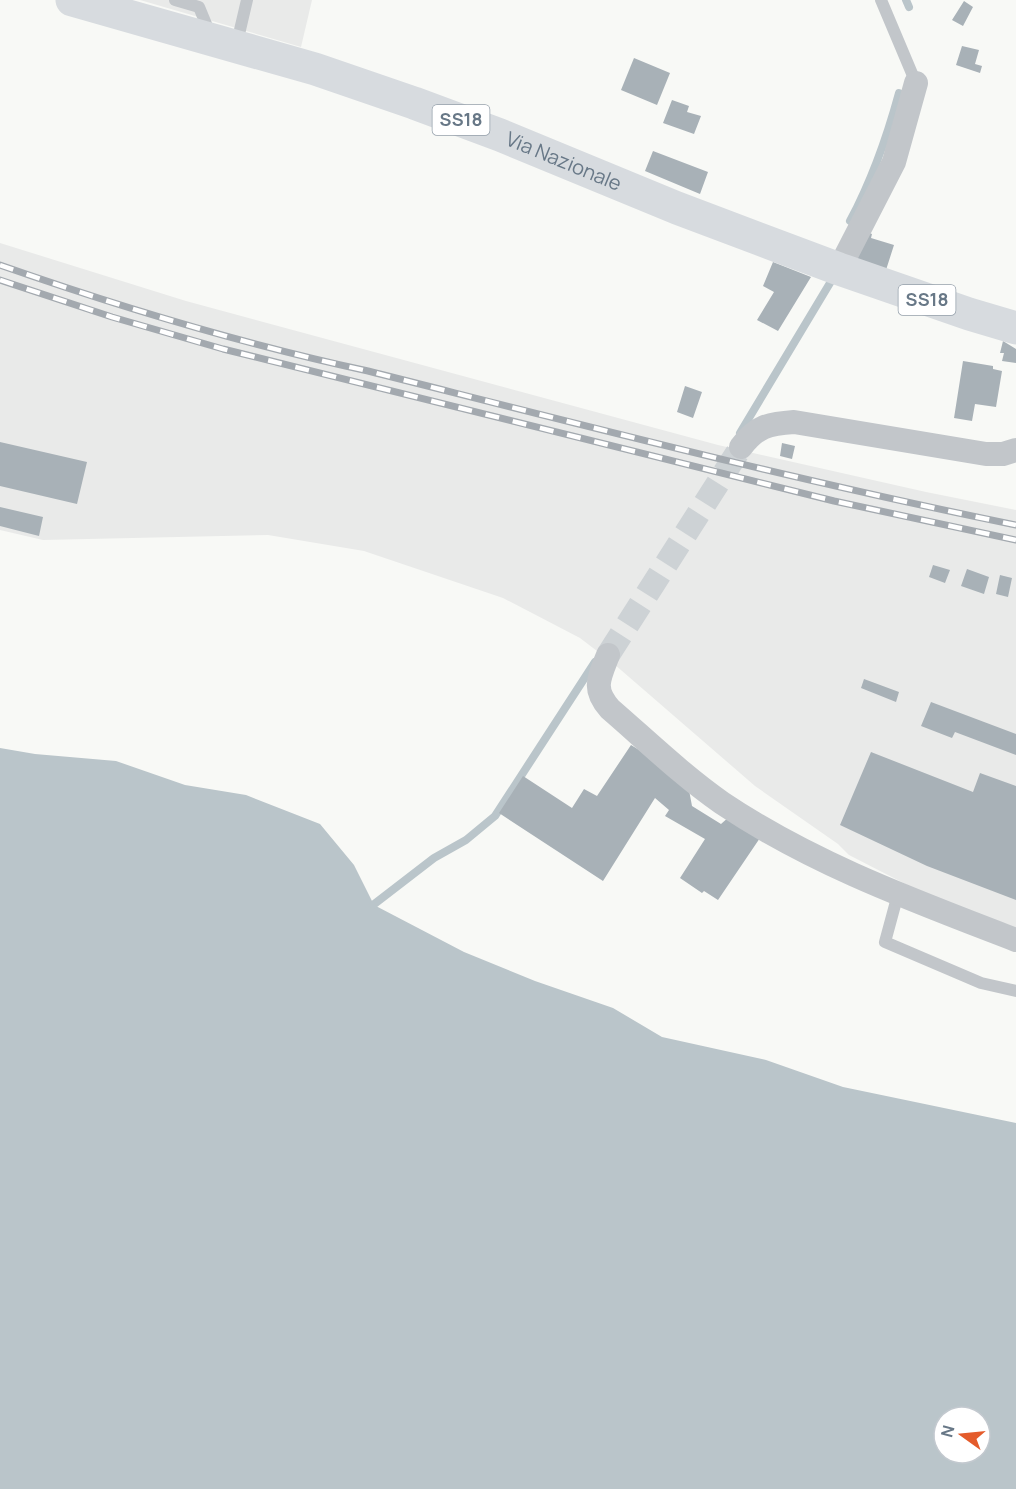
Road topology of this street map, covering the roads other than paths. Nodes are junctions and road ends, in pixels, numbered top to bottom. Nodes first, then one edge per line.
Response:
1 (72, 0) edge
2 (175, 0) edge
3 (247, 0) edge
4 (881, 0) edge
5 (224, 44) junction
6 (916, 83) joint
7 (839, 269) junction
8 (1016, 328) edge
9 (741, 447) tunnel mouth
10 (1016, 450) edge
11 (608, 655) tunnel mouth
12 (898, 894) junction
13 (1016, 940) edge
14 (1016, 991) edge

1 - 5 main road, Via Nazionale / SS18
2 - 5 lane
3 - 5 lane
4 - 6 lane
5 - 7 main road, Via Nazionale / SS18
6 - 7 street
7 - 8 main road, Via Nazionale / SS18
9 - 10 street
11 - 12 street
12 - 13 street
12 - 14 lane

